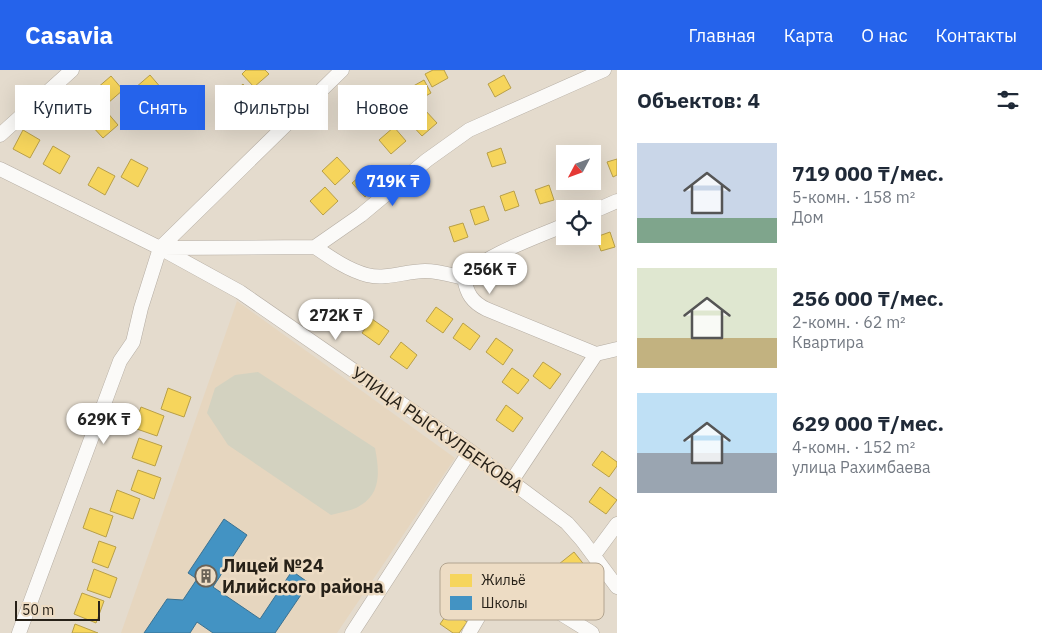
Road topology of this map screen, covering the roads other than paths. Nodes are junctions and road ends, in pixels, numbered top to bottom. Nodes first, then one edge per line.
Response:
1 (72, 70) edge
2 (342, 70) edge
3 (604, 70) edge
4 (0, 135) edge
5 (0, 169) edge
6 (617, 201) edge
7 (601, 208) edge
8 (556, 229) edge
9 (315, 247) junction
10 (160, 248) junction
11 (464, 278) junction
12 (617, 348) edge
13 (596, 354) junction
14 (470, 451) junction
15 (511, 482) junction
16 (617, 524) edge
17 (594, 555) junction
18 (600, 563) edge
19 (604, 569) edge
20 (617, 587) edge
21 (477, 620) edge
22 (570, 620) edge
23 (19, 633) edge
24 (352, 633) edge
25 (469, 633) edge
26 (592, 633) edge

1 - 4 street
2 - 10 street
3 - 9 street
5 - 10 street, УЛИЦА РЫСКУЛБЕКОВА
6 - 7 street
8 - 11 street
9 - 10 street
9 - 11 street
10 - 14 street, УЛИЦА РЫСКУЛБЕКОВА
10 - 23 street
11 - 13 street
12 - 13 street
13 - 15 street
14 - 15 street, УЛИЦА РЫСКУЛБЕКОВА
14 - 24 street
15 - 17 street, УЛИЦА РЫСКУЛБЕКОВА
16 - 17 street
17 - 18 street, УЛИЦА РЫСКУЛБЕКОВА
19 - 20 street, УЛИЦА РЫСКУЛБЕКОВА
21 - 25 street
22 - 26 street

